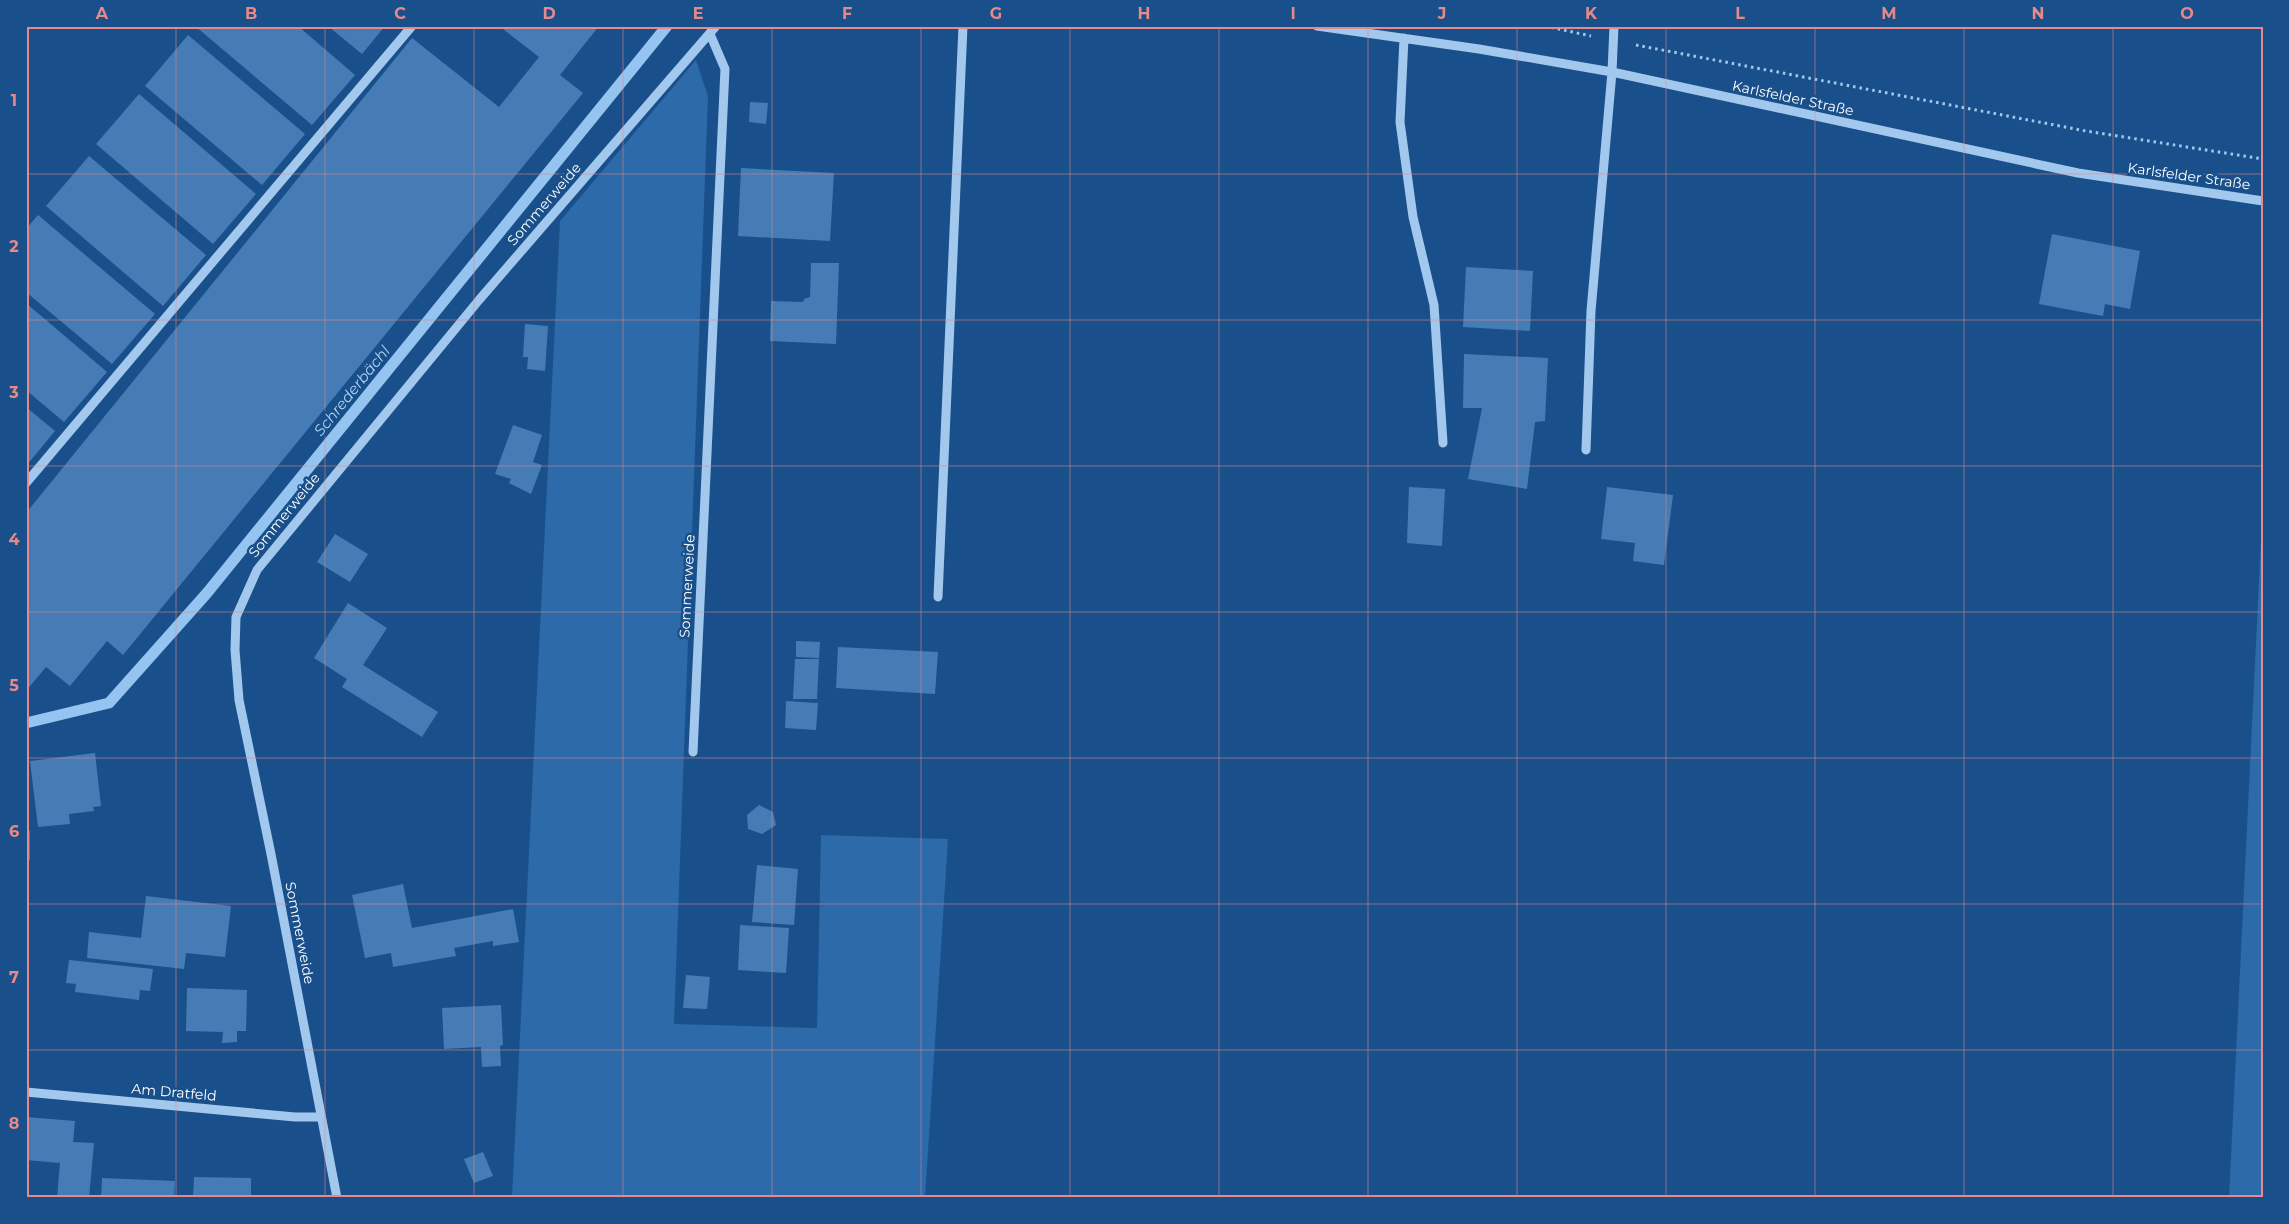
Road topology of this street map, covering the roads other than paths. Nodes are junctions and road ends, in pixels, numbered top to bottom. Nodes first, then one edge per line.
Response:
1 (412, 26) edge
2 (716, 26) edge
3 (963, 26) edge
4 (1317, 26) edge
5 (1614, 26) edge
6 (710, 34) junction
7 (1404, 38) junction
8 (1612, 72) junction
9 (2263, 201) edge
10 (1443, 443) dead end
11 (1586, 450) dead end
12 (26, 482) edge
13 (938, 597) dead end
14 (694, 752) dead end
15 (26, 1092) edge
16 (320, 1116) junction
17 (337, 1198) edge

1 - 12 street
2 - 6 street, Sommerweide
3 - 13 street
4 - 7 street, Karlsfelder Straße
5 - 8 street
6 - 14 street, Sommerweide
6 - 16 street, Sommerweide
7 - 8 street, Karlsfelder Straße
7 - 10 street
8 - 9 street, Karlsfelder Straße
8 - 11 street
15 - 16 street, Am Dratfeld
16 - 17 street, Sommerweide

